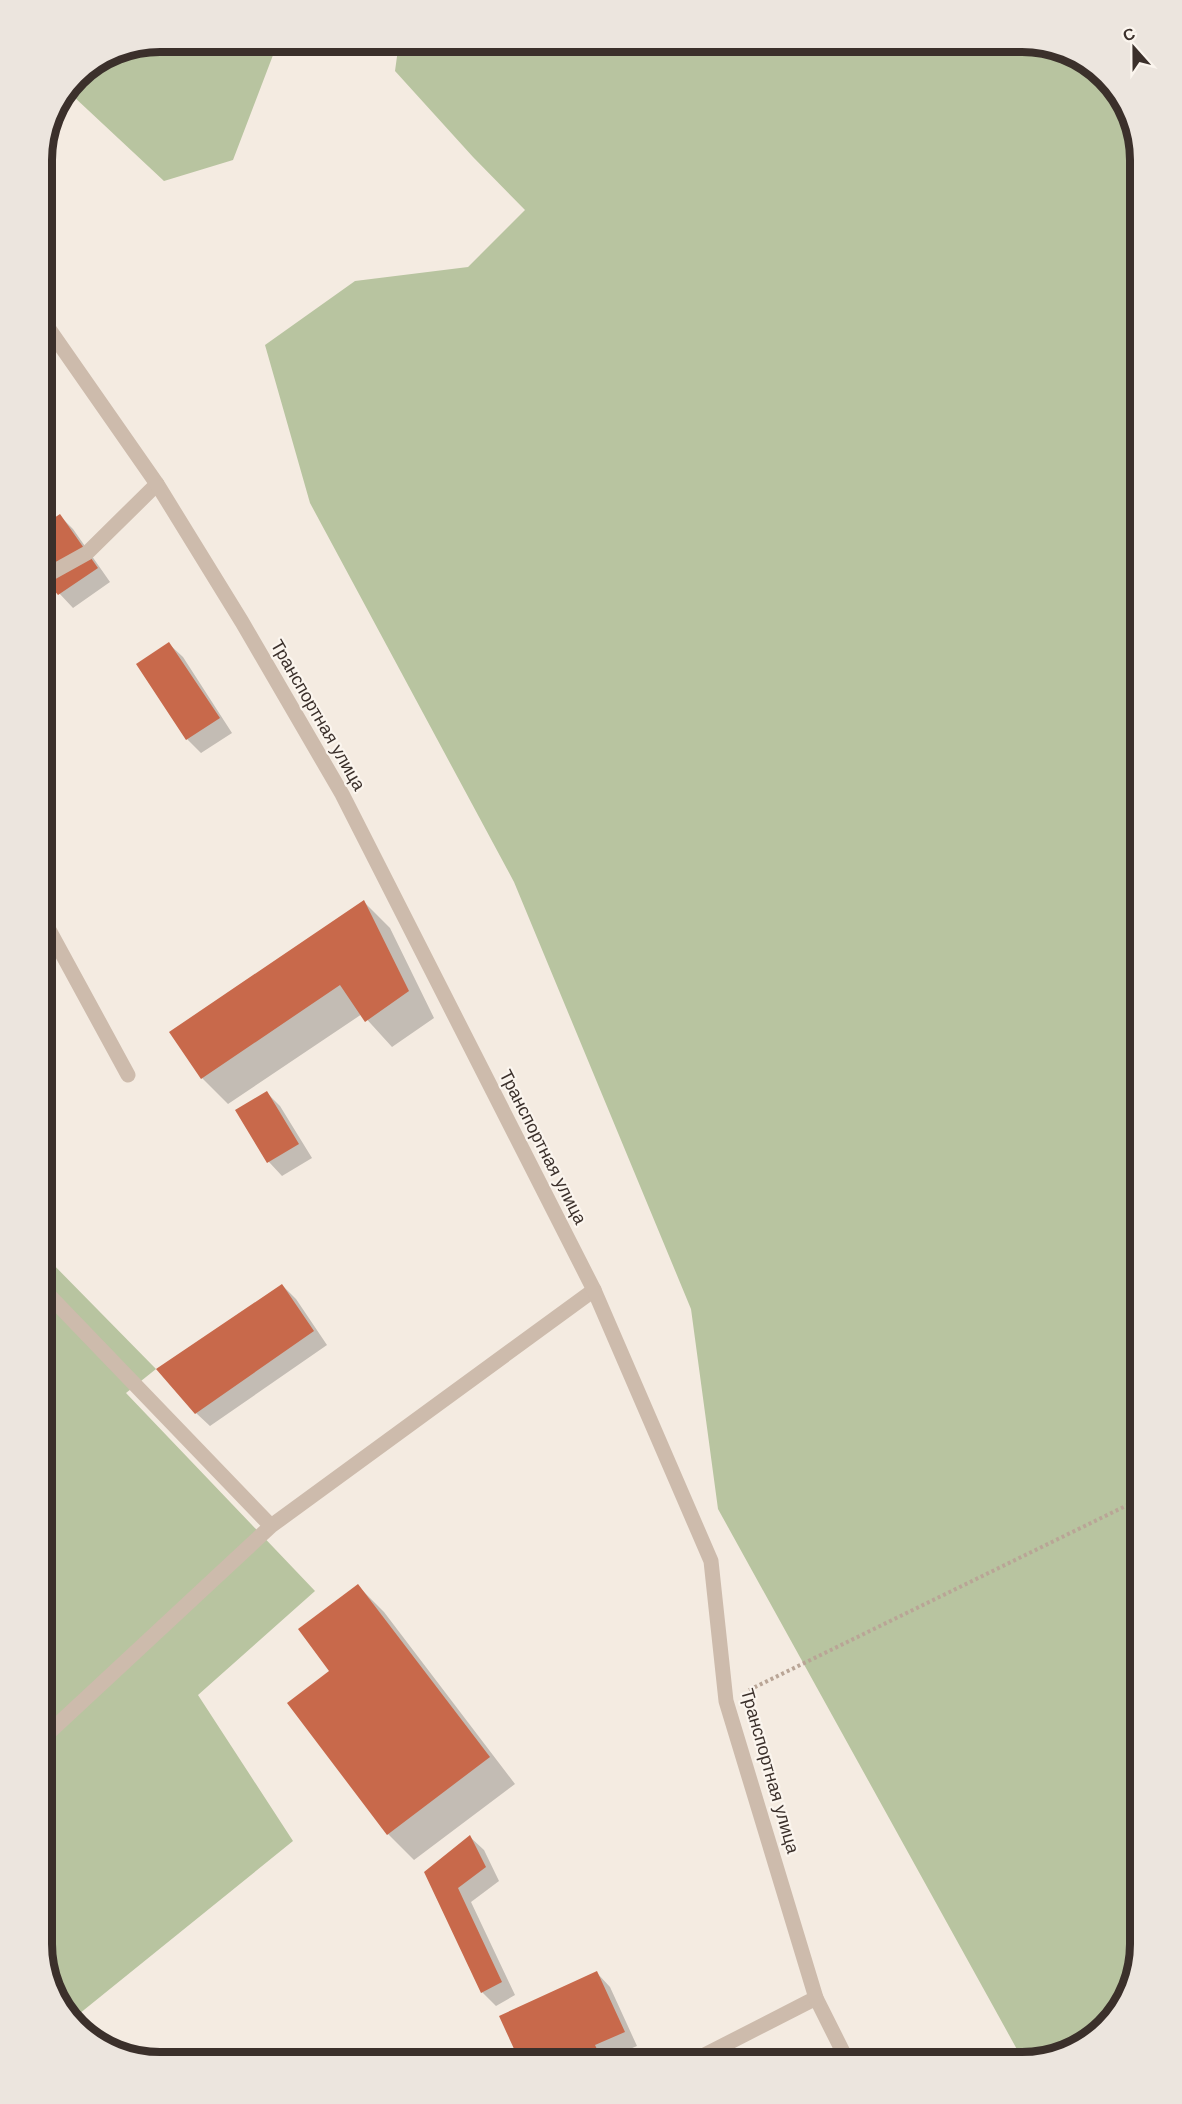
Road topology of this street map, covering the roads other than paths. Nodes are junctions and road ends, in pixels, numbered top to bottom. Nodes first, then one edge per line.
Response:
1 (53, 335) edge
2 (156, 484) junction
3 (53, 572) edge
4 (53, 937) edge
5 (128, 1076) dead end
6 (594, 1290) junction
7 (52, 1299) edge
8 (271, 1526) junction
9 (52, 1731) edge
10 (816, 1998) junction
11 (711, 2052) edge
12 (843, 2052) edge

1 - 2 street, Транспортная улица
2 - 3 street
2 - 6 street, Транспортная улица
4 - 5 street
6 - 8 street
6 - 10 street, Транспортная улица
7 - 8 street
8 - 9 street
10 - 11 street
10 - 12 street, Транспортная улица

